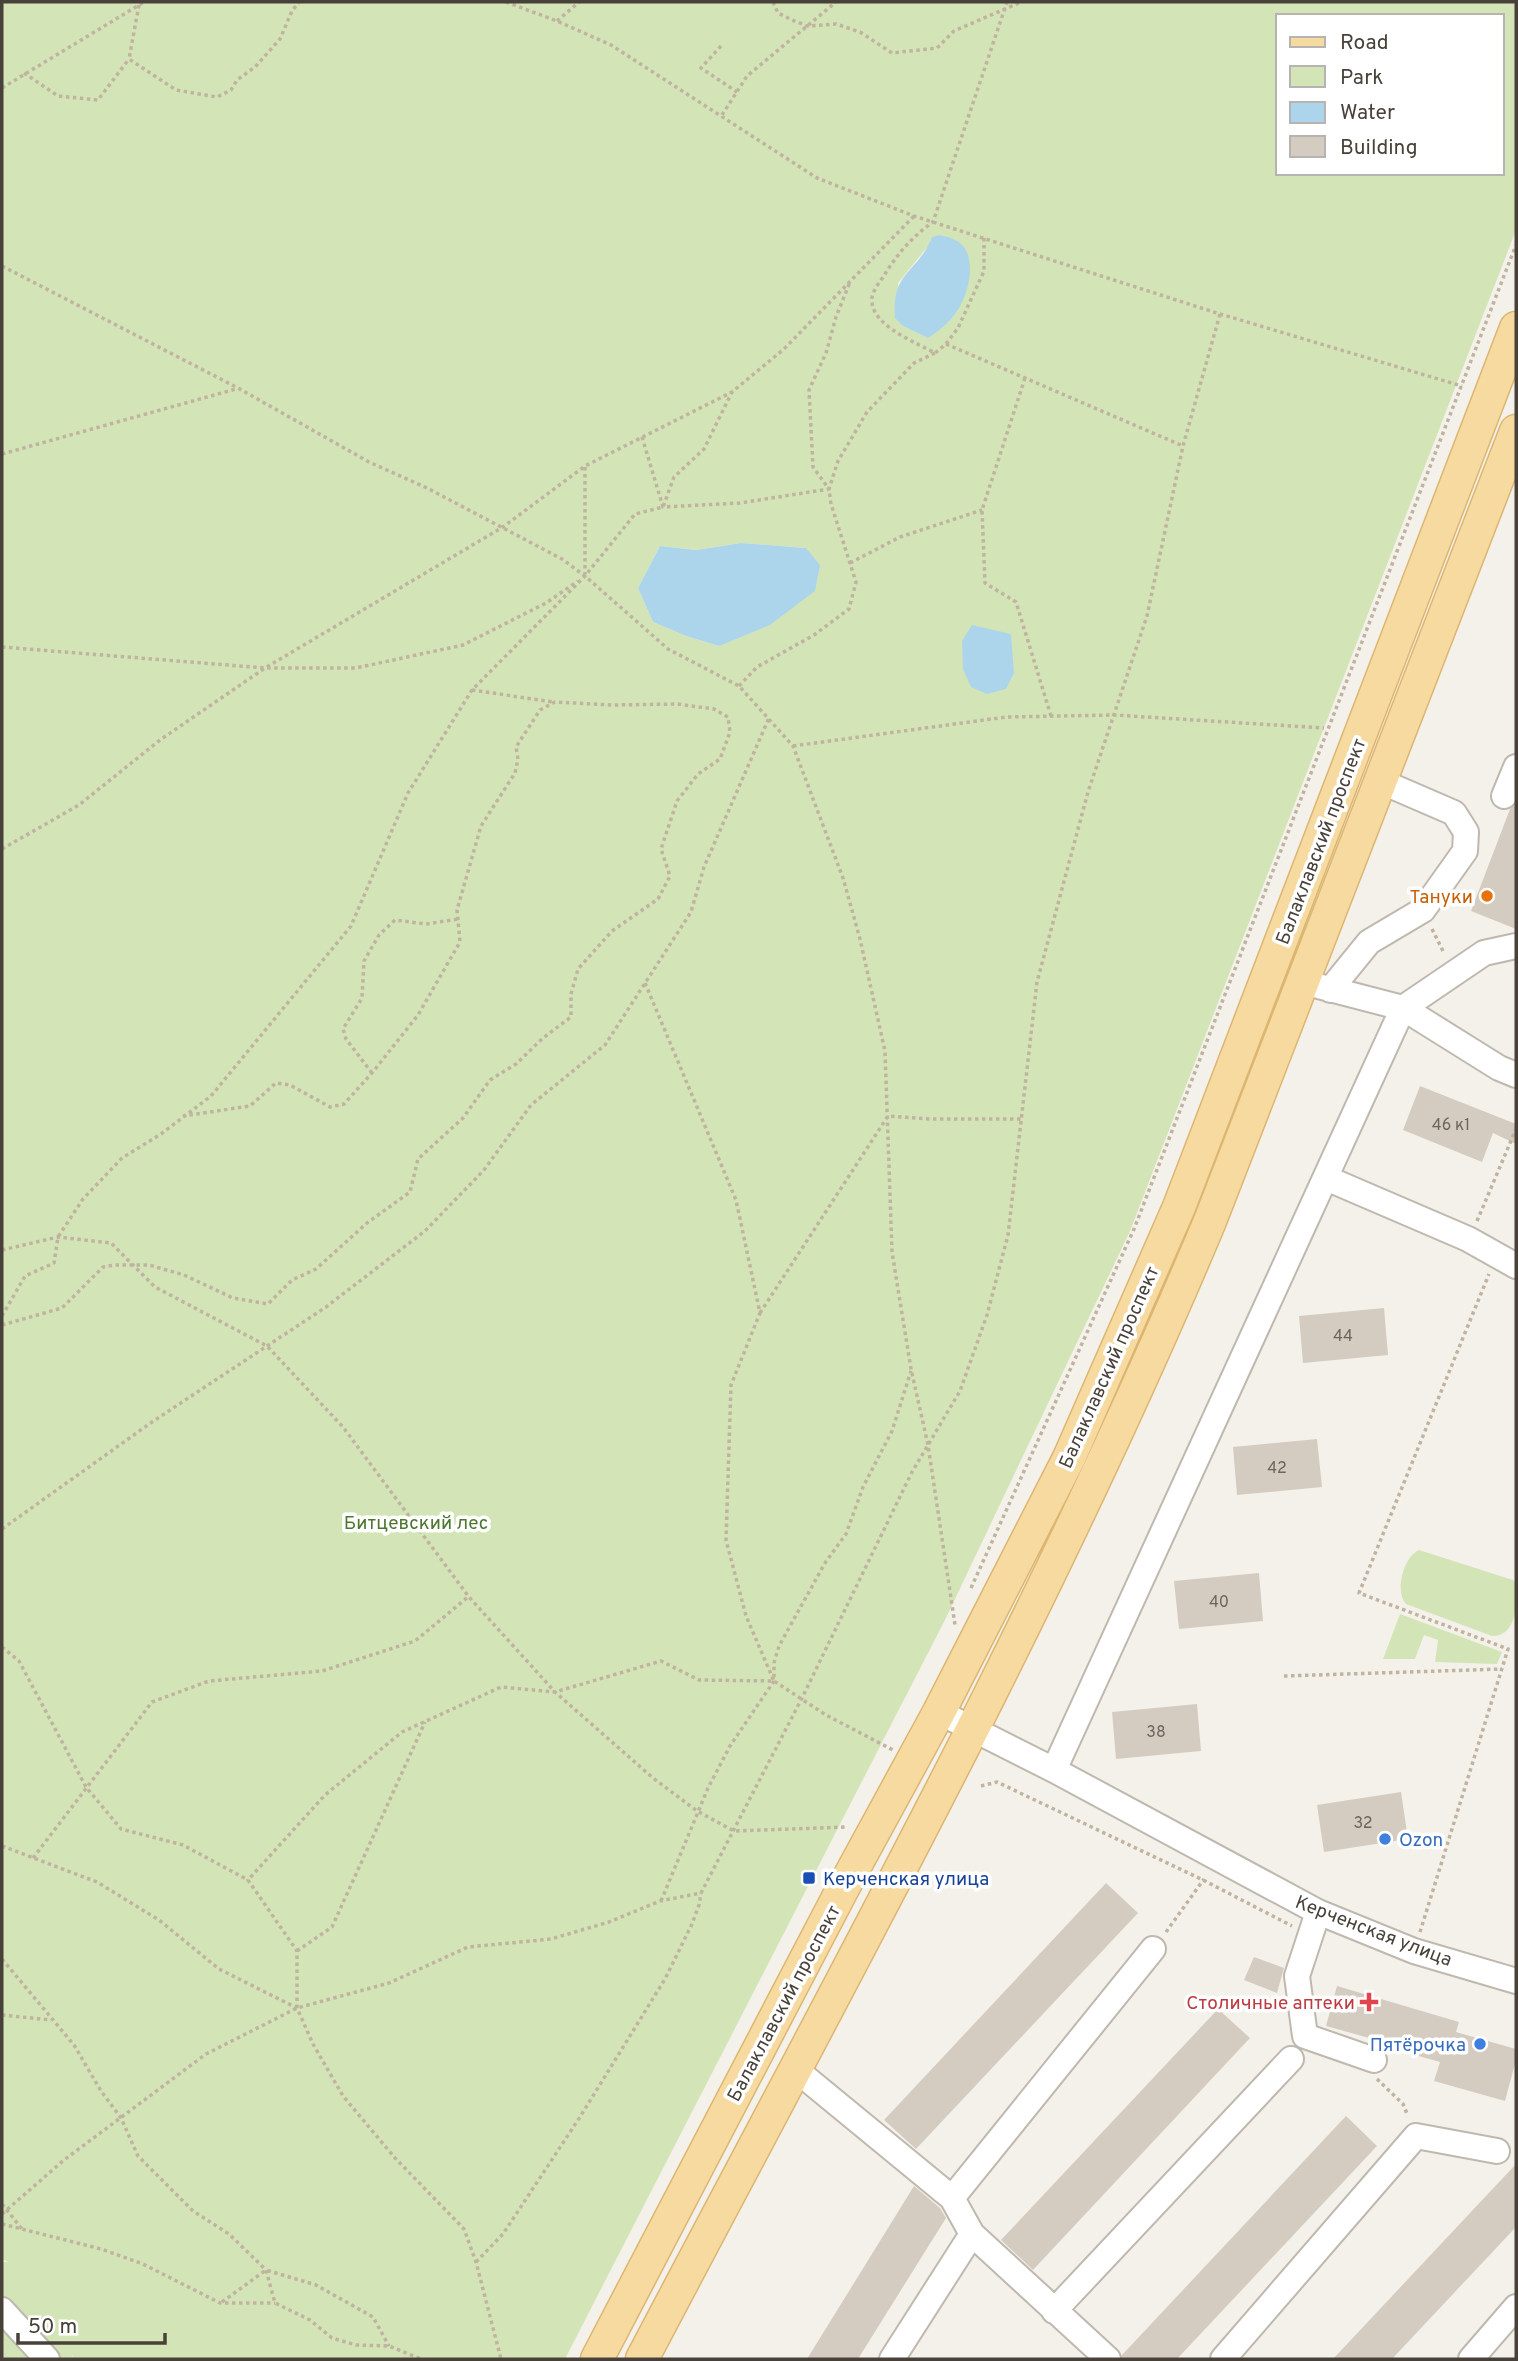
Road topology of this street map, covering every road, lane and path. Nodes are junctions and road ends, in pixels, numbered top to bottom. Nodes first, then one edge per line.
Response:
1 (299, 2) edge
2 (506, 2) edge
3 (579, 2) edge
4 (773, 2) edge
5 (836, 2) edge
6 (1007, 2) edge
7 (1021, 2) edge
8 (142, 3) edge
9 (1005, 11) junction
10 (557, 21) junction
11 (807, 26) junction
12 (721, 46) dead end
13 (130, 59) junction
14 (23, 73) junction
15 (2, 88) edge
16 (737, 92) junction
17 (722, 115) junction
18 (914, 216) junction
19 (933, 222) junction
20 (984, 238) junction
21 (1516, 245) edge
22 (2, 266) edge
23 (851, 280) junction
24 (1220, 314) junction
25 (1516, 328) edge
26 (946, 344) junction
27 (935, 353) junction
28 (1025, 378) junction
29 (1462, 386) junction
30 (238, 388) junction
31 (732, 392) junction
32 (642, 438) junction
33 (1184, 446) junction
34 (1513, 449) edge
35 (2, 454) edge
36 (585, 466) junction
37 (829, 489) junction
38 (663, 507) junction
39 (982, 510) junction
40 (503, 527) junction
41 (850, 563) junction
42 (585, 576) junction
43 (2, 647) edge
44 (265, 668) junction
45 (739, 686) junction
46 (472, 690) junction
47 (555, 702) junction
48 (1114, 715) junction
49 (1051, 716) junction
50 (769, 718) junction
51 (1324, 728) dead end
52 (793, 746) junction
53 (1516, 767) edge
54 (1380, 781) junction
55 (1504, 796) dead end
56 (2, 849) edge
57 (1423, 910) junction
58 (458, 919) junction
59 (1516, 946) edge
60 (1454, 974) junction
61 (645, 983) junction
62 (1316, 985) junction
63 (1404, 1008) junction
64 (372, 1073) junction
65 (1516, 1075) edge
66 (183, 1116) junction
67 (888, 1116) junction
68 (1021, 1119) junction
69 (1516, 1129) edge
70 (1326, 1178) junction
71 (1180, 1207) junction
72 (1210, 1221) junction
73 (58, 1237) junction
74 (1468, 1239) junction
75 (2, 1250) edge
76 (1506, 1261) edge
77 (760, 1313) junction
78 (2, 1316) edge
79 (2, 1325) edge
80 (267, 1346) junction
81 (911, 1369) junction
82 (928, 1445) junction
83 (2, 1529) edge
84 (468, 1597) junction
85 (966, 1600) dead end
86 (961, 1612) dead end
87 (955, 1625) junction
88 (950, 1636) dead end
89 (2, 1647) edge
90 (1502, 1669) junction
91 (1284, 1676) dead end
92 (774, 1681) junction
93 (555, 1692) junction
94 (802, 1698) junction
95 (939, 1712) junction
96 (426, 1721) junction
97 (973, 1729) junction
98 (900, 1740) dead end
99 (1054, 1770) junction
100 (981, 1786) dead end
101 (86, 1787) junction
102 (697, 1811) junction
103 (853, 1816) dead end
104 (846, 1827) junction
105 (734, 1831) junction
106 (839, 1839) dead end
107 (2, 1846) edge
108 (33, 1858) junction
109 (1217, 1860) junction
110 (248, 1880) junction
111 (1203, 1880) junction
112 (701, 1893) junction
113 (660, 1901) junction
114 (1314, 1924) junction
115 (1153, 1949) joint
116 (297, 1951) junction
117 (1414, 1951) junction
118 (2, 1959) edge
119 (1516, 1981) edge
120 (297, 2008) junction
121 (2, 2015) edge
122 (51, 2020) junction
123 (1291, 2059) dead end
124 (794, 2069) junction
125 (1375, 2069) joint
126 (121, 2118) junction
127 (1416, 2136) junction
128 (1497, 2151) dead end
129 (952, 2198) junction
130 (2, 2204) edge
131 (6, 2210) junction
132 (2, 2214) edge
133 (2, 2224) edge
134 (23, 2231) junction
135 (972, 2234) junction
136 (475, 2262) junction
137 (266, 2270) junction
138 (220, 2303) junction
139 (275, 2303) junction
140 (1516, 2307) edge
141 (2, 2309) edge
142 (1054, 2311) junction
143 (389, 2346) junction
144 (47, 2359) edge
145 (421, 2359) edge
146 (501, 2359) edge
147 (597, 2359) edge
148 (642, 2359) edge
149 (892, 2359) edge
150 (1108, 2359) edge
151 (1223, 2359) edge
152 (1471, 2359) edge

1 - 13 path
2 - 10 path
3 - 10 path
4 - 11 path
5 - 11 path
6 - 9 path
7 - 9 path
8 - 13 path
8 - 14 path
9 - 11 path
9 - 19 path
10 - 17 path
11 - 16 path
12 - 16 path
13 - 14 path
14 - 15 path
16 - 17 path
17 - 18 path
18 - 19 path
18 - 23 path
19 - 20 path
19 - 27 path
20 - 24 path
20 - 26 path
21 - 29 path
22 - 30 path
23 - 31 path
23 - 37 path
24 - 29 path
24 - 33 path
25 - 71 main road, Балаклавский проспект
26 - 27 path
26 - 28 path
27 - 37 path
28 - 33 path
28 - 39 path
29 - 85 path
30 - 35 path
30 - 40 path
31 - 32 path
31 - 38 path
32 - 36 path
32 - 38 path
33 - 48 path
34 - 54 main road, Балаклавский проспект
36 - 40 path
36 - 42 path
37 - 38 path
37 - 41 path
38 - 42 path
39 - 41 path
39 - 49 path
40 - 42 path
40 - 44 path
41 - 45 path
42 - 44 path
42 - 45 path
42 - 46 path
43 - 44 path
44 - 56 path
45 - 50 path
46 - 47 path
46 - 66 path
47 - 58 path
47 - 79 path
48 - 49 path
48 - 51 path
48 - 68 path
49 - 52 path
50 - 52 path
50 - 61 path
52 - 67 path
53 - 55 street
54 - 57 street
54 - 62 main road, Балаклавский проспект
57 - 60 path
57 - 62 street
58 - 64 path
58 - 64 path
59 - 60 street
60 - 63 street
61 - 77 path
61 - 80 path
62 - 63 street
62 - 72 main road, Балаклавский проспект
63 - 65 street
63 - 70 street
64 - 66 path
66 - 73 path
67 - 68 path
67 - 77 path
67 - 81 path
68 - 82 path
69 - 74 path
70 - 74 street
70 - 99 street
71 - 72 street
71 - 95 main road, Балаклавский проспект
72 - 97 main road, Балаклавский проспект
73 - 75 path
73 - 78 path
73 - 80 path
74 - 76 street
76 - 90 path
77 - 92 path
80 - 83 path
80 - 84 path
81 - 82 path
81 - 92 path
82 - 87 path
82 - 94 path
84 - 93 path
84 - 101 path
86 - 87 path
87 - 88 path
89 - 101 path
90 - 91 path
90 - 117 path
92 - 93 path
92 - 94 path
92 - 102 path
93 - 96 path
93 - 102 path
94 - 98 path
94 - 105 path
95 - 97 street, Керченская улица
95 - 147 main road, Балаклавский проспект
96 - 110 path
96 - 116 path
97 - 99 street, Керченская улица
97 - 124 main road, Балаклавский проспект
99 - 109 street, Керченская улица
100 - 111 path
101 - 108 path
101 - 110 path
102 - 105 path
102 - 113 path
103 - 104 path
104 - 105 path
104 - 106 path
105 - 112 path
107 - 108 path
108 - 120 path
109 - 111 path
109 - 114 street, Керченская улица
110 - 116 path
111 - 114 path
111 - 115 path
112 - 113 path
112 - 136 path
113 - 120 path
114 - 117 street, Керченская улица
114 - 125 street
115 - 129 street
116 - 120 path
117 - 119 street, Керченская улица
118 - 122 path
120 - 126 path
120 - 136 path
121 - 122 path
122 - 126 path
123 - 142 street
124 - 129 street
124 - 148 main road, Балаклавский проспект
125 - 127 path
126 - 131 path
126 - 137 path
127 - 128 street
127 - 151 street
129 - 135 street
130 - 131 path
131 - 132 path
131 - 134 path
133 - 134 path
134 - 138 path
135 - 142 street
135 - 149 street
136 - 146 path
137 - 138 path
137 - 139 path
137 - 143 path
138 - 139 path
139 - 143 path
140 - 152 street
141 - 144 street
142 - 150 street
143 - 145 path

